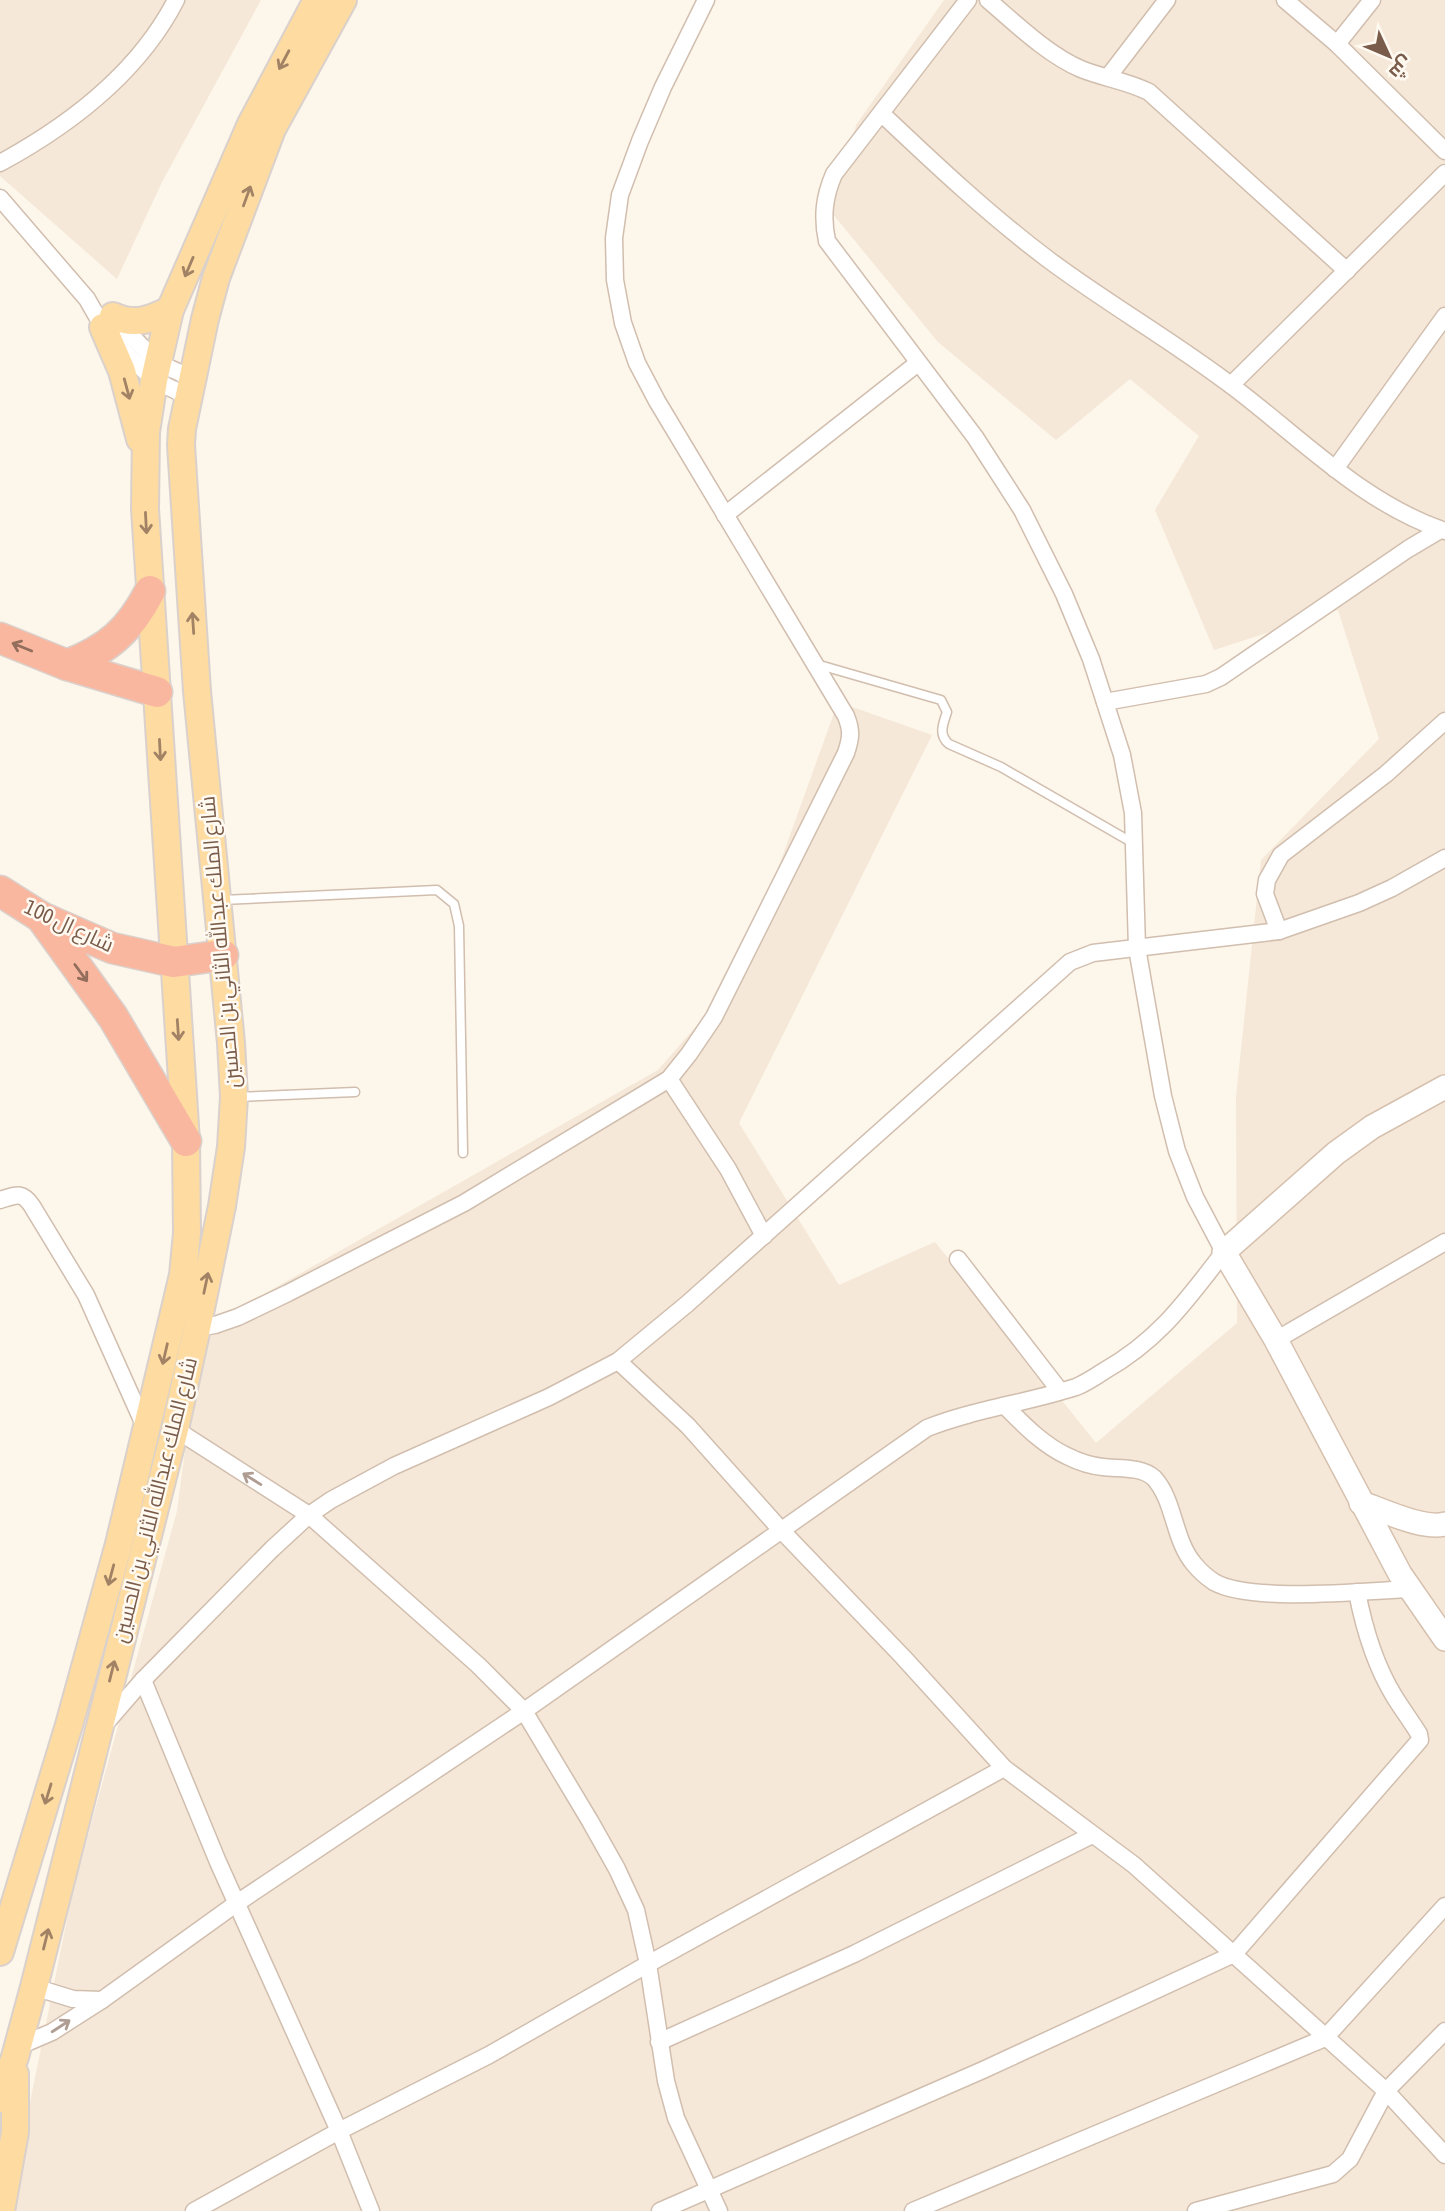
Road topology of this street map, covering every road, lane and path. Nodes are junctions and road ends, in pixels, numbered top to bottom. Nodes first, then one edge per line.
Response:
1 (176, 0) edge
2 (317, 0) edge
3 (343, 0) edge
4 (706, 0) edge
5 (968, 0) edge
6 (988, 0) edge
7 (1167, 0) edge
8 (1285, 0) edge
9 (1372, 0) edge
10 (1337, 44) junction
11 (1108, 77) junction
12 (881, 113) junction
13 (1445, 151) edge
14 (0, 163) edge
15 (1445, 173) edge
16 (0, 198) edge
17 (1347, 271) junction
18 (170, 310) junction
19 (1445, 316) edge
20 (108, 321) junction
21 (918, 363) junction
22 (156, 371) junction
23 (1231, 385) junction
24 (191, 388) junction
25 (144, 454) junction
26 (1335, 469) junction
27 (726, 515) junction
28 (1443, 530) edge
29 (150, 591) junction
30 (0, 638) edge
31 (813, 663) junction
32 (67, 665) junction
33 (197, 691) junction
34 (157, 692) junction
35 (1105, 702) junction
36 (1445, 722) edge
37 (1134, 843) junction
38 (1445, 858) edge
39 (0, 891) edge
40 (219, 900) junction
41 (41, 917) junction
42 (1279, 931) junction
43 (1137, 948) junction
44 (223, 955) junction
45 (174, 962) junction
46 (669, 1079) junction
47 (1445, 1087) edge
48 (355, 1092) dead end
49 (234, 1097) junction
50 (186, 1141) junction
51 (463, 1153) dead end
52 (0, 1200) edge
53 (764, 1236) junction
54 (1445, 1242) edge
55 (1224, 1252) junction
56 (958, 1259) dead end
57 (197, 1328) junction
58 (1276, 1340) junction
59 (618, 1361) junction
60 (1060, 1391) junction
61 (1005, 1406) junction
62 (175, 1429) junction
63 (147, 1431) junction
64 (1361, 1503) junction
65 (309, 1515) junction
66 (1445, 1524) edge
67 (781, 1530) junction
68 (1410, 1589) junction
69 (1357, 1592) junction
70 (1445, 1639) edge
71 (143, 1680) junction
72 (524, 1711) junction
73 (96, 1735) junction
74 (1004, 1768) junction
75 (1093, 1835) junction
76 (237, 1903) junction
77 (8, 1906) edge
78 (1445, 1906) edge
79 (0, 1952) edge
80 (1234, 1954) junction
81 (648, 1964) junction
82 (34, 1987) junction
83 (102, 2000) junction
84 (1445, 2031) edge
85 (1325, 2038) junction
86 (659, 2042) junction
87 (15, 2052) junction
88 (1386, 2091) junction
89 (0, 2099) edge
90 (340, 2131) junction
91 (1445, 2155) edge
92 (708, 2190) junction
93 (1, 2211) edge
94 (194, 2211) edge
95 (371, 2211) edge
96 (660, 2211) edge
97 (719, 2211) edge
98 (913, 2211) edge
99 (1196, 2211) edge

1 - 14 street
2 -> 18 main road, شارع الملك عبدالله الثاني بن الحسين
24 -> 3 main road, شارع الملك عبدالله الثاني بن الحسين
4 - 27 street
5 - 12 street
6 - 11 street
7 - 11 street
8 - 10 street
9 - 10 street
10 - 13 street
11 - 17 street
12 - 21 street
12 - 23 street
15 - 17 street
16 - 20 street
17 - 23 street
18 - 20 main road
18 - 22 main road, شارع الملك عبدالله الثاني بن الحسين
19 - 26 street
20 - 22 street
20 -> 25 main road
21 - 27 street
21 - 35 street
22 - 24 street
22 - 25 main road, شارع الملك عبدالله الثاني بن الحسين
23 - 26 street
33 -> 24 main road, شارع الملك عبدالله الثاني بن الحسين
25 -> 29 main road, شارع الملك عبدالله الثاني بن الحسين
26 - 28 street
27 - 31 street
28 - 35 street
29 - 32 highway
29 - 34 main road, شارع الملك عبدالله الثاني بن الحسين
32 -> 30 highway
31 - 37 lane
31 - 46 street
32 - 34 highway
33 - 34 main road
33 - 40 main road, شارع الملك عبدالله الثاني بن الحسين
34 -> 45 main road, شارع الملك عبدالله الثاني بن الحسين
35 - 37 street
36 - 42 street
37 - 43 street
38 - 42 street
39 - 41 highway, شارع ال 100
40 - 44 main road, شارع الملك عبدالله الثاني بن الحسين
40 - 51 lane
41 - 45 highway, شارع ال 100
41 -> 50 highway
42 - 43 street
43 - 53 street
43 - 55 street
44 - 45 highway, شارع ال 100
44 - 49 main road, شارع الملك عبدالله الثاني بن الحسين
45 -> 50 main road, شارع الملك عبدالله الثاني بن الحسين
46 - 53 street
46 - 57 street
47 - 55 street
48 - 49 lane
57 -> 49 main road, شارع الملك عبدالله الثاني بن الحسين
50 -> 63 main road, شارع الملك عبدالله الثاني بن الحسين
52 - 63 street
53 - 59 street
54 - 58 street
55 - 58 street
55 - 60 street
56 - 60 street
57 - 62 main road, شارع الملك عبدالله الثاني بن الحسين
58 - 64 street
59 - 65 street
59 - 67 street
60 - 61 street
61 - 67 street
61 - 69 street
65 -> 62 street
73 -> 62 main road, شارع الملك عبدالله الثاني بن الحسين
63 -> 77 main road, شارع الملك عبدالله الثاني بن الحسين
64 - 66 street
64 - 68 street
65 - 71 street
65 - 72 street
67 - 72 street
67 - 74 street
68 - 69 street
68 - 70 street
69 - 80 street
71 - 73 street
71 - 76 street
72 - 76 street
72 - 81 street
82 -> 73 main road, شارع الملك عبدالله الثاني بن الحسين
74 - 75 street
74 - 81 street
75 - 80 street
75 - 86 street
76 - 83 street
76 - 90 street
77 - 79 main road, شارع الملك عبدالله الثاني بن الحسين
78 - 85 street
80 - 85 street
80 - 92 street
81 - 86 street
81 - 90 street
82 - 83 street
82 - 87 main road, شارع الملك عبدالله الثاني بن الحسين
87 -> 83 street
84 - 88 street
85 - 88 street
85 - 98 street
86 - 92 street
87 - 89 main road, شارع الملك عبدالله الثاني بن الحسين
87 - 93 main road
88 - 91 street
88 - 99 street
90 - 94 street
90 - 95 street
92 - 96 street
92 - 97 street

